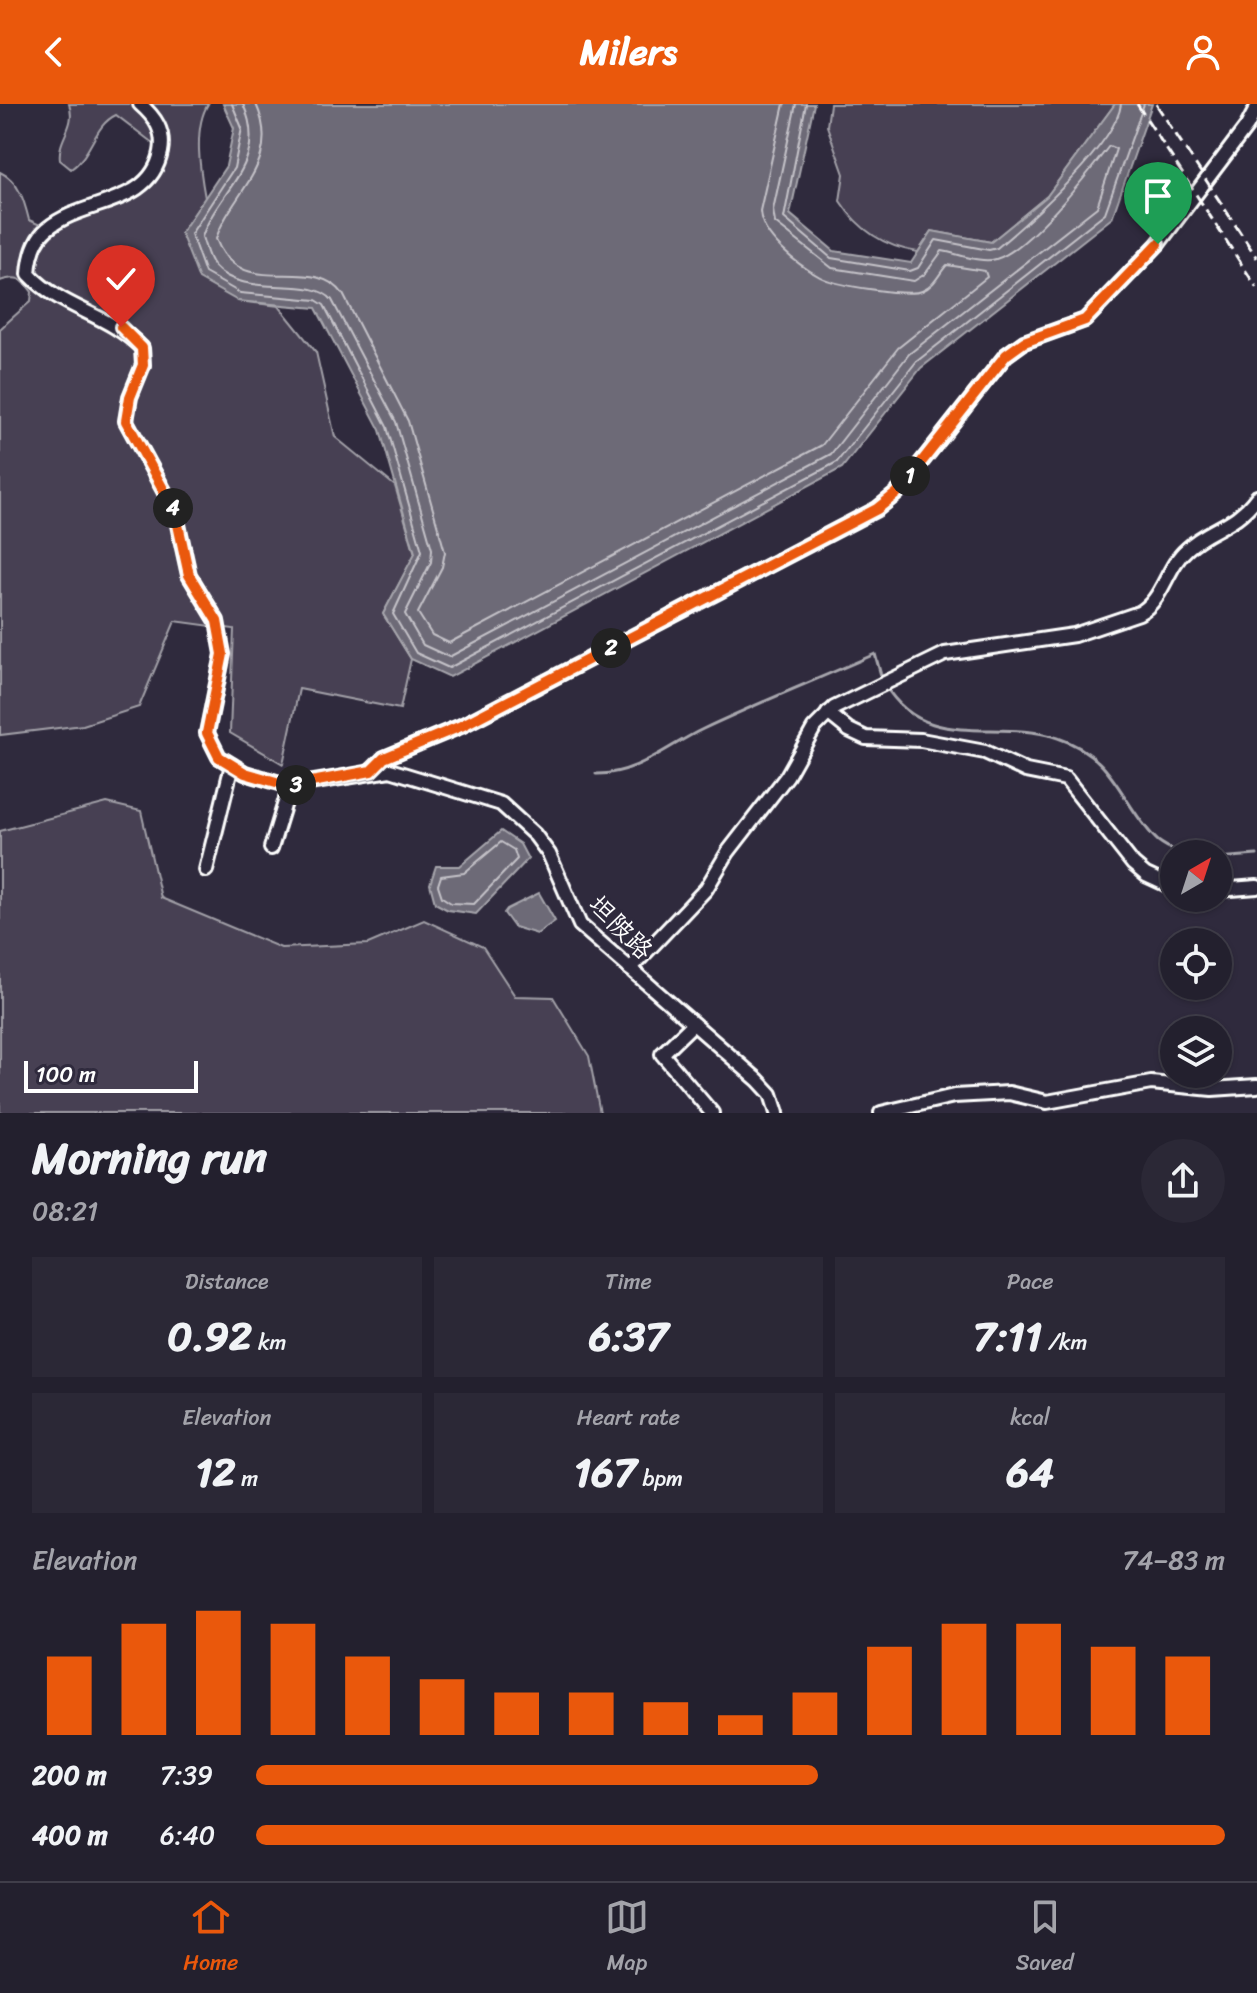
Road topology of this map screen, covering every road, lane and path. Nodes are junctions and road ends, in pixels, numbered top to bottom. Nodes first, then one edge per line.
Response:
1 (140, 104) edge
2 (1257, 107) edge
3 (1252, 126) edge
4 (1257, 497) edge
5 (828, 713) junction
6 (232, 765) junction
7 (371, 771) junction
8 (290, 786) junction
9 (271, 848) dead end
10 (206, 870) dead end
11 (1160, 882) edge
12 (1257, 887) edge
13 (1232, 889) edge
14 (630, 969) junction
15 (693, 1024) junction
16 (1257, 1086) edge
17 (712, 1113) edge
18 (777, 1113) edge
19 (881, 1113) edge

1 - 6 street
2 - 3 street
3 - 7 street
4 - 5 street
5 - 11 street
5 - 14 street
6 - 8 street
6 - 10 street
7 - 8 street
7 - 14 street, 坦陂路
8 - 9 street
12 - 13 street
14 - 15 street, 坦陂路
15 - 17 street
15 - 18 street, 坦陂路
16 - 19 street

